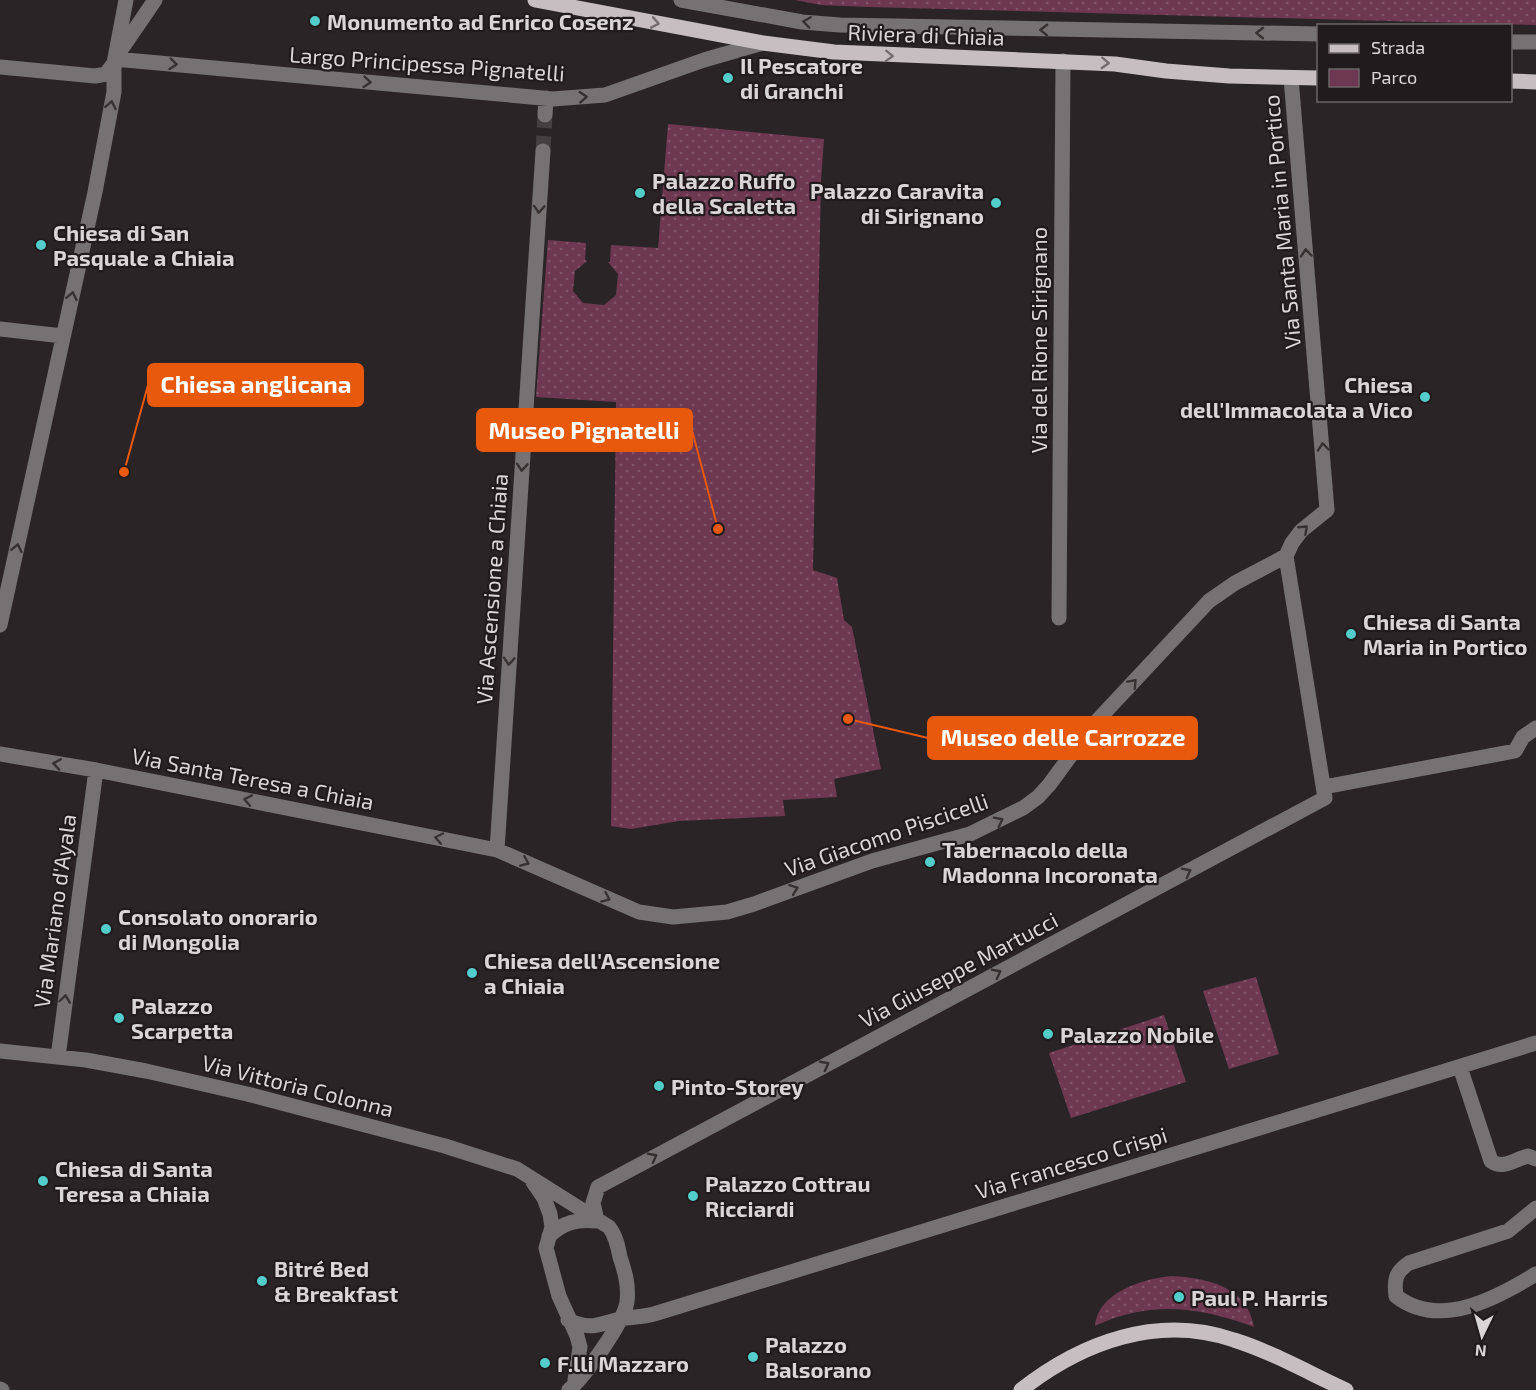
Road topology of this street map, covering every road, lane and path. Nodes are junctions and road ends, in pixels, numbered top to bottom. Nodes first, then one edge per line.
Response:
1 (126, 0) edge
2 (155, 0) edge
3 (536, 0) edge
4 (681, 0) edge
5 (1317, 34) edge
6 (1512, 42) edge
7 (1536, 42) edge
8 (763, 43) junction
9 (115, 61) junction
10 (1063, 61) junction
11 (0, 68) edge
12 (1291, 78) junction
13 (1317, 78) edge
14 (1512, 81) edge
15 (1536, 82) edge
16 (546, 98) junction
17 (545, 116) tunnel mouth
18 (543, 151) tunnel mouth
19 (0, 329) edge
20 (63, 336) junction
21 (1286, 556) junction
22 (4, 584) edge
23 (1059, 618) dead end
24 (0, 625) edge
25 (1536, 728) edge
26 (0, 754) edge
27 (96, 770) junction
28 (1324, 787) junction
29 (497, 850) junction
30 (1536, 1043) edge
31 (0, 1051) edge
32 (58, 1057) junction
33 (1460, 1067) junction
34 (1536, 1160) edge
35 (524, 1172) junction
36 (1536, 1208) edge
37 (597, 1221) junction
38 (549, 1236) junction
39 (1536, 1274) edge
40 (619, 1319) junction
41 (568, 1320) junction
42 (571, 1388) edge
43 (1021, 1390) edge
44 (1347, 1390) edge

1 - 9 street
2 - 9 street
3 -> 8 main road, Riviera di Chiaia
5 -> 4 street
6 - 7 street
8 -> 10 main road, Riviera di Chiaia
16 -> 8 street, Largo Principessa Pignatelli
9 - 11 street
9 -> 16 street, Largo Principessa Pignatelli
20 -> 9 street
10 -> 12 main road, Riviera di Chiaia
10 - 23 street, Via del Rione Sirignano
12 - 13 main road, Riviera di Chiaia
21 -> 12 street, Via Santa Maria in Portico
14 - 15 main road
16 - 17 street
18 -> 29 street, Via Ascensione a Chiaia
19 - 20 street
22 -> 20 street
21 - 28 street
29 -> 21 street, Via Giacomo Piscicelli
22 - 24 street
25 - 28 street
27 -> 26 street, Via Santa Teresa a Chiaia
29 -> 27 street, Via Santa Teresa a Chiaia
32 -> 27 street, Via Mariano d'Ayala
37 -> 28 street, Via Giuseppe Martucci
30 - 33 street, Via Francesco Crispi
31 - 32 street, Via Vittoria Colonna
32 - 35 street, Via Vittoria Colonna
33 - 34 street
33 - 40 street, Via Francesco Crispi
35 - 37 street, Via Vittoria Colonna
35 - 38 street
36 - 39 street
37 - 38 street
37 - 40 street
38 - 41 street
40 - 41 street
40 - 42 street
41 - 42 street
43 - 44 main road

